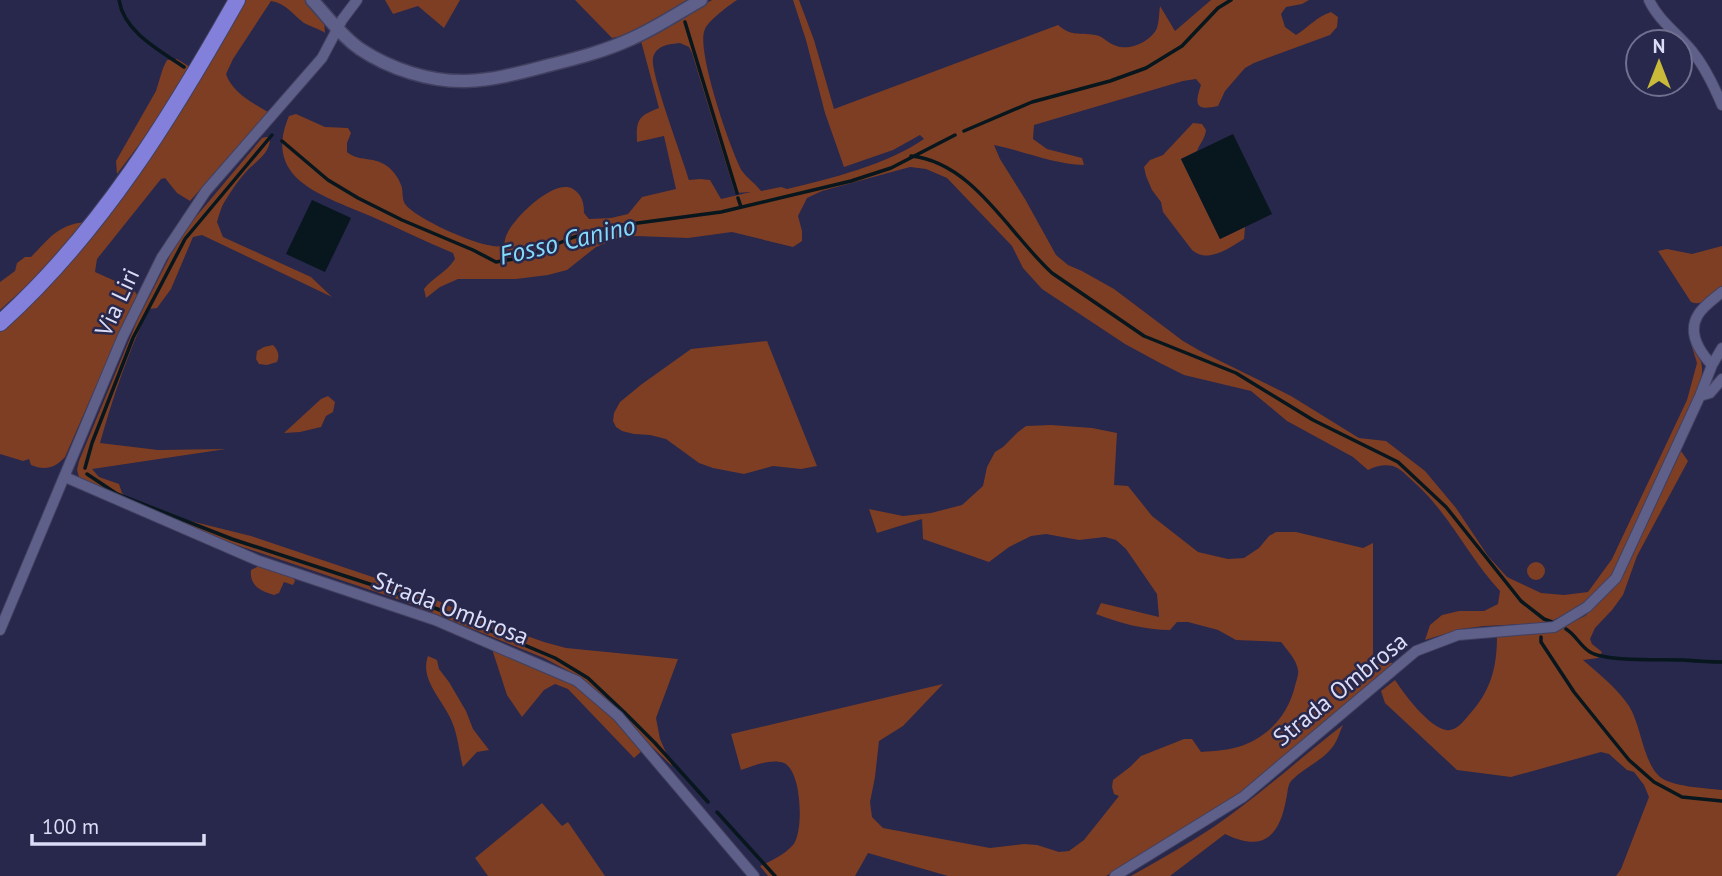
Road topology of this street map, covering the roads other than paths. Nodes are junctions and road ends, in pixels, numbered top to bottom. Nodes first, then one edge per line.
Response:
1 (237, 0) edge
2 (312, 0) edge
3 (357, 0) edge
4 (701, 0) edge
5 (1649, 0) edge
6 (337, 31) junction
7 (1722, 105) edge
8 (1722, 292) edge
9 (0, 323) edge
10 (1722, 348) edge
11 (1712, 365) junction
12 (1722, 379) edge
13 (1700, 396) junction
14 (65, 477) junction
15 (0, 630) edge
16 (754, 876) edge
17 (1115, 876) edge

1 - 9 highway
2 - 6 street
3 - 6 street, Via Liri
4 - 6 street
5 - 7 street
6 - 14 street, Via Liri
8 - 11 street
10 - 11 street, Strada Ombrosa
11 - 13 street, Strada Ombrosa
12 - 13 street
13 - 17 street, Strada Ombrosa
14 - 15 street, Via Liri
14 - 16 street, Strada Ombrosa

